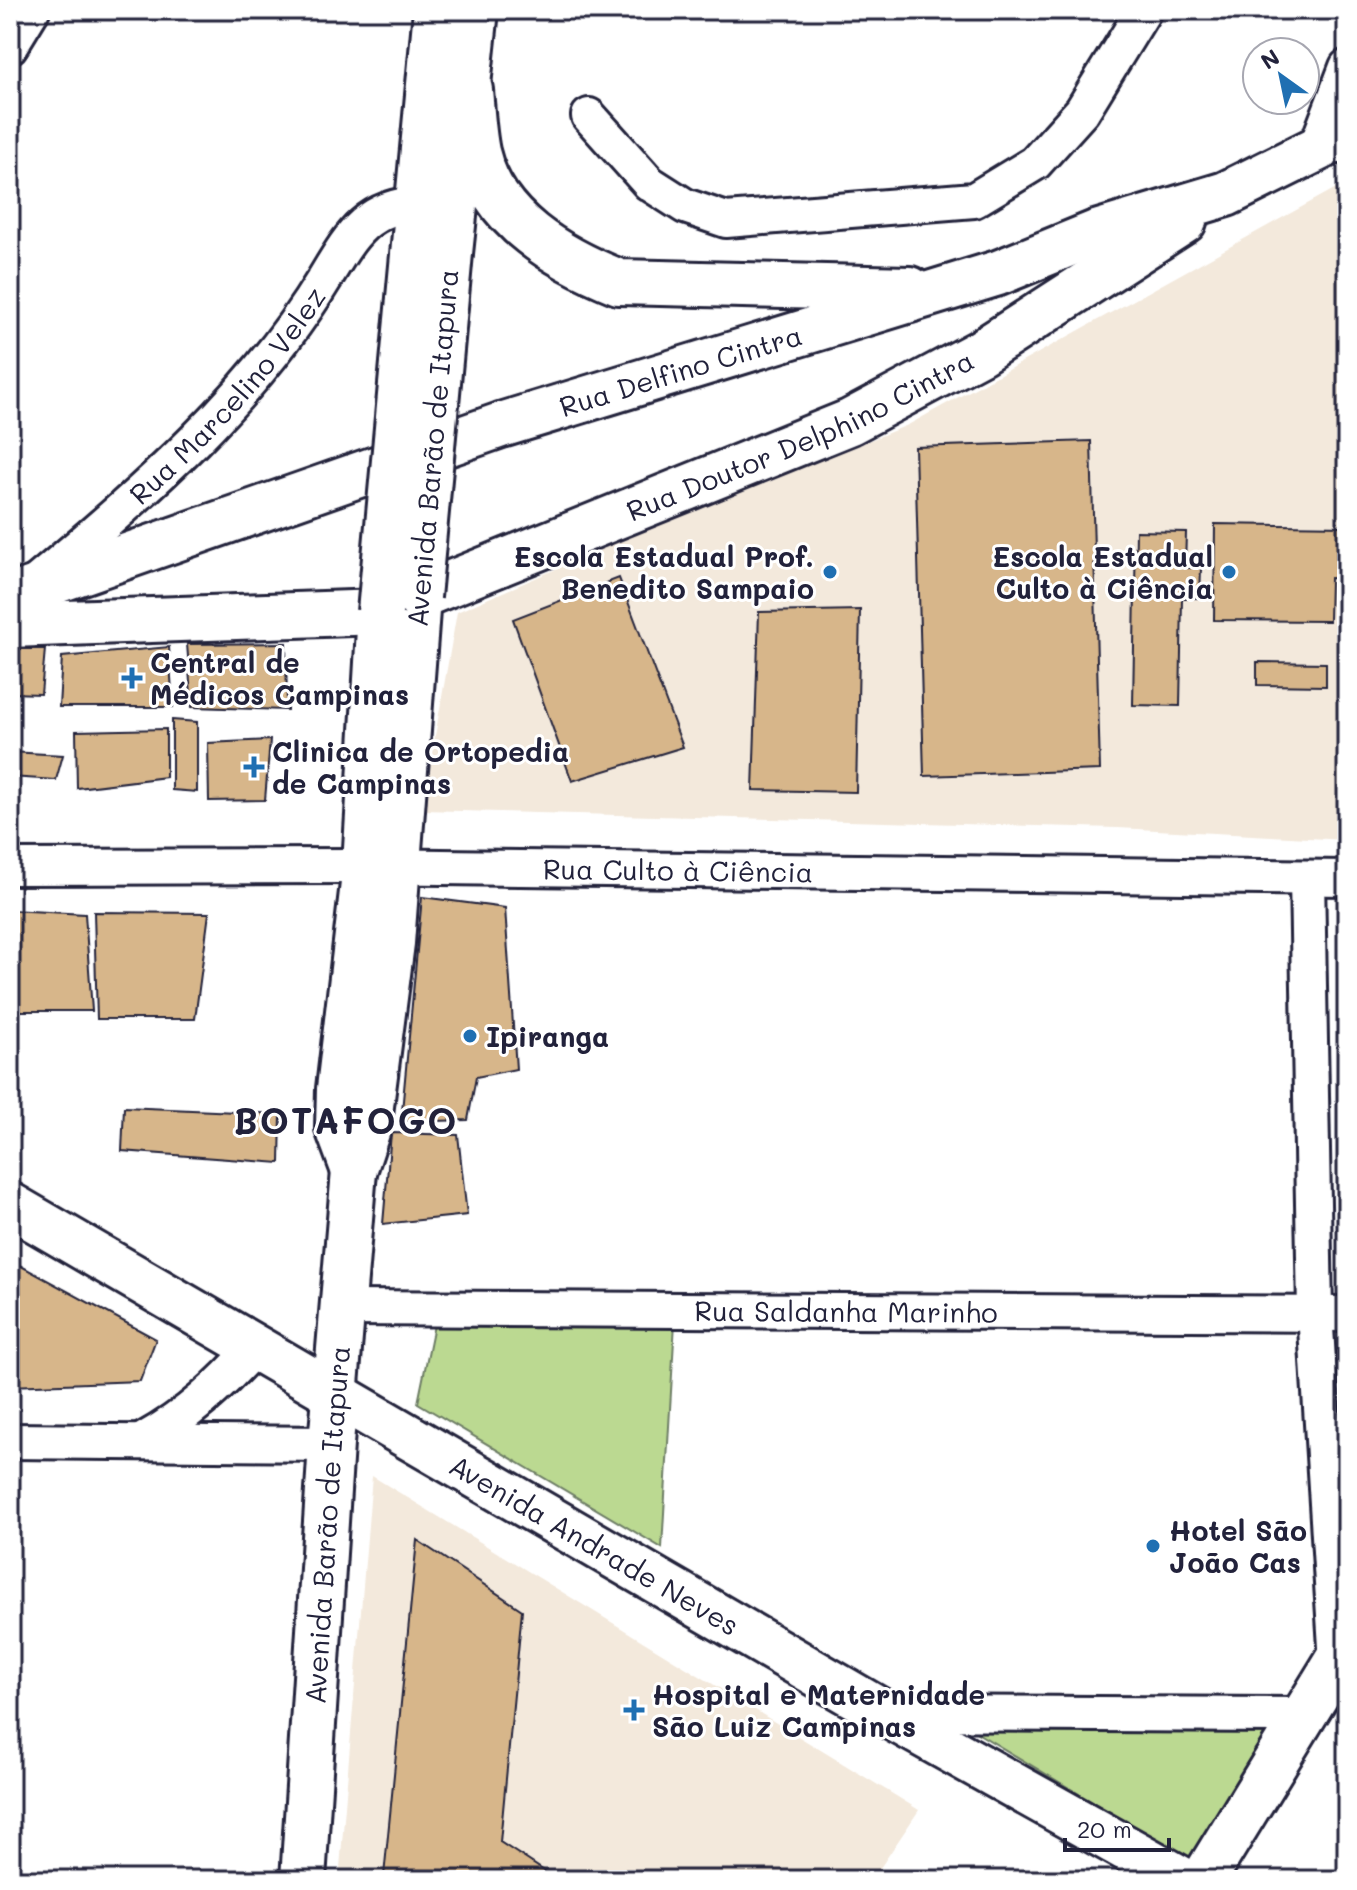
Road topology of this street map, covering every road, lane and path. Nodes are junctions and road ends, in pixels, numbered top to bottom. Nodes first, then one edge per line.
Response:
1 (32, 10) edge
2 (436, 10) edge
3 (476, 10) edge
4 (1144, 10) edge
5 (10, 46) edge
6 (1347, 67) edge
7 (470, 90) junction
8 (589, 116) dead end
9 (1331, 143) edge
10 (1226, 194) junction
11 (419, 204) junction
12 (432, 254) junction
13 (998, 273) junction
14 (945, 291) junction
15 (1025, 325) junction
16 (15, 604) edge
17 (399, 605) junction
18 (10, 867) edge
19 (382, 867) junction
20 (1307, 878) junction
21 (1347, 878) edge
22 (11, 1206) edge
23 (344, 1308) junction
24 (1331, 1313) edge
25 (253, 1349) junction
26 (335, 1396) junction
27 (10, 1441) edge
28 (144, 1441) junction
29 (331, 1444) junction
30 (1342, 1654) edge
31 (884, 1713) junction
32 (1306, 1715) junction
33 (303, 1880) edge
34 (1183, 1880) edge
35 (1203, 1880) edge

1 - 5 street
2 - 11 main road, Avenida Barão de Itapura
3 - 7 main road, Avenida Barão de Itapura
4 - 8 street
6 - 9 street
7 - 12 main road, Avenida Barão de Itapura
7 - 14 main road
9 - 10 main road, Rua Delfino Cintra
10 - 13 main road, Rua Delfino Cintra
10 - 15 main road, Rua Doutor Delphino Cintra
11 - 12 main road, Avenida Barão de Itapura
11 - 16 street, Rua Marcelino Velez
12 - 17 main road, Avenida Barão de Itapura, bridge
13 - 14 main road, Rua Delfino Cintra
13 - 15 main road
14 - 16 main road, Rua Delfino Cintra
15 - 17 main road, Rua Doutor Delphino Cintra
16 - 17 main road, Rua Doutor Delphino Cintra
17 - 19 main road, Avenida Barão de Itapura
18 - 19 street, Rua Culto à Ciência
19 - 20 street, Rua Culto à Ciência
19 - 23 main road, Avenida Barão de Itapura
20 - 21 street, Rua Culto à Ciência
20 - 24 street
22 - 25 main road, Avenida Andrade Neves
23 - 24 street, Rua Saldanha Marinho
23 - 26 main road, Avenida Barão de Itapura
24 - 30 street
25 - 26 main road, Avenida Andrade Neves
25 - 28 street
26 - 29 main road, Avenida Barão de Itapura
26 - 31 main road, Avenida Andrade Neves
27 - 28 street
28 - 29 street
29 - 33 main road, Avenida Barão de Itapura
30 - 32 main road
31 - 32 street
31 - 34 main road, Avenida Andrade Neves
32 - 35 main road

